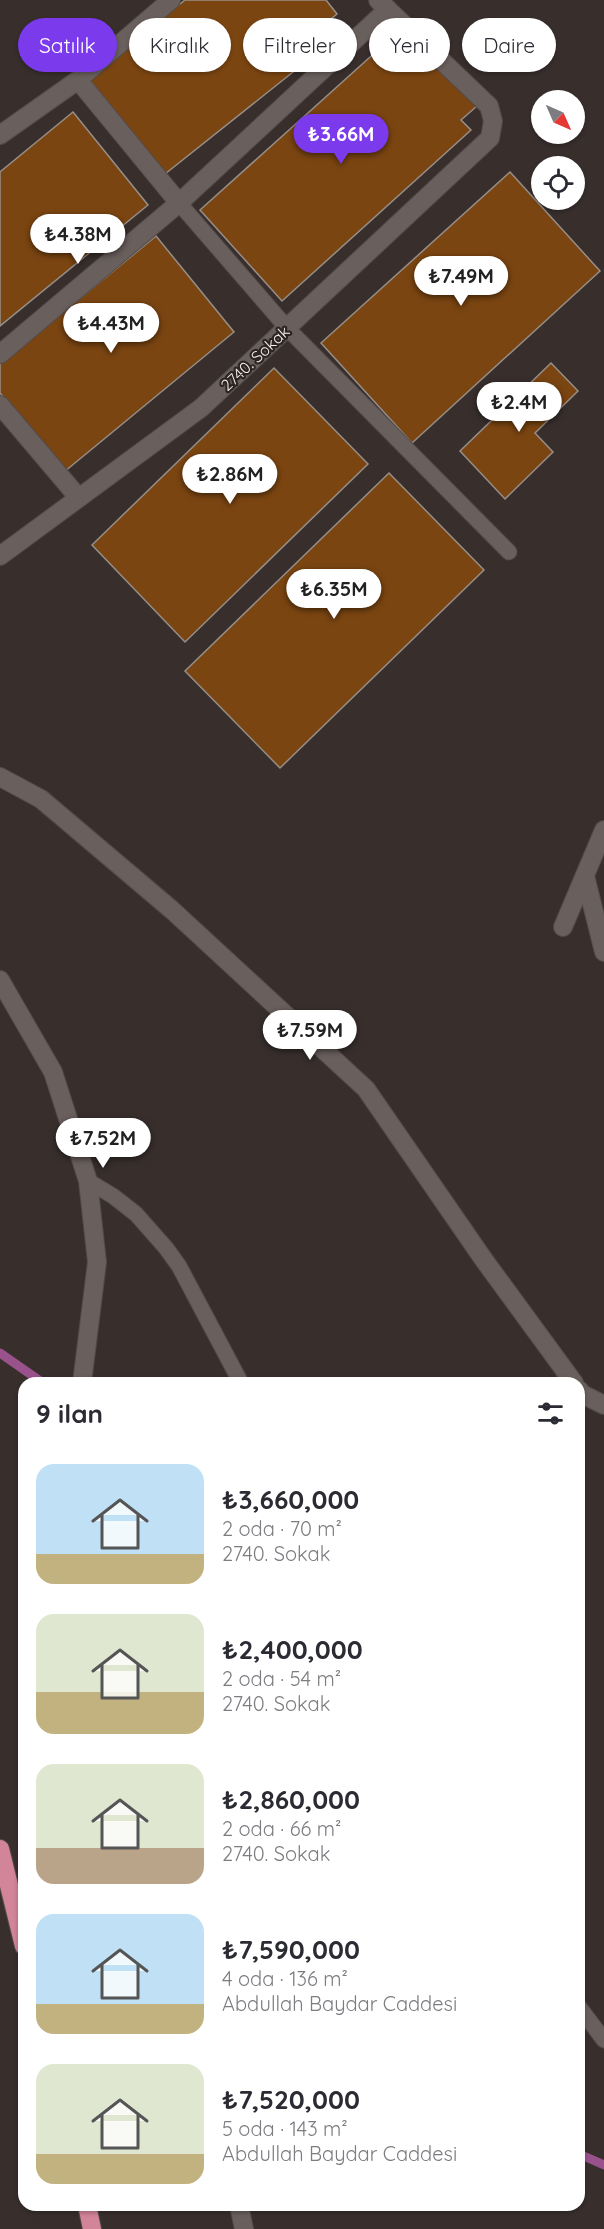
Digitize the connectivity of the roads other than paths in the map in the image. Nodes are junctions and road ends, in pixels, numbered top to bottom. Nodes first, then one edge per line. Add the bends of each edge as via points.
1 (171, 0) edge
2 (383, 4) edge
3 (78, 80) junction
4 (0, 135) edge
5 (179, 203) junction
6 (287, 328) junction
7 (0, 354) edge
8 (0, 405) edge
9 (78, 497) junction
10 (509, 552) dead end
11 (0, 556) edge
12 (0, 777) edge
13 (604, 830) edge
14 (585, 876) junction
15 (563, 927) dead end
16 (604, 952) edge
17 (0, 980) edge
18 (88, 1181) junction
19 (83, 1377) edge
20 (238, 1377) edge
21 (570, 1377) edge
22 (585, 1396) edge
23 (604, 1405) edge
24 (0, 1849) edge
25 (18, 1922) edge
26 (585, 2015) edge
27 (604, 2040) edge
28 (88, 2211) edge
29 (240, 2211) edge
30 (92, 2229) edge
31 (244, 2229) edge

1 - 3 street
2 - 5 street
2 - 6 street, 2740. Sokak via 489,106 493,121 490,138
3 - 4 street
3 - 5 street
5 - 6 lane
5 - 7 street
6 - 9 street, 2740. Sokak via 201,408
6 - 10 lane
8 - 9 street
9 - 11 street, 2740. Sokak
12 - 21 street via 41,799 172,910 366,1089
13 - 14 street
14 - 15 street
14 - 16 street
17 - 18 street via 53,1072
18 - 19 street via 97,1262
18 - 20 lane via 135,1214 166,1248
22 - 23 street
24 - 25 highway
26 - 27 lane
28 - 30 highway
29 - 31 street

